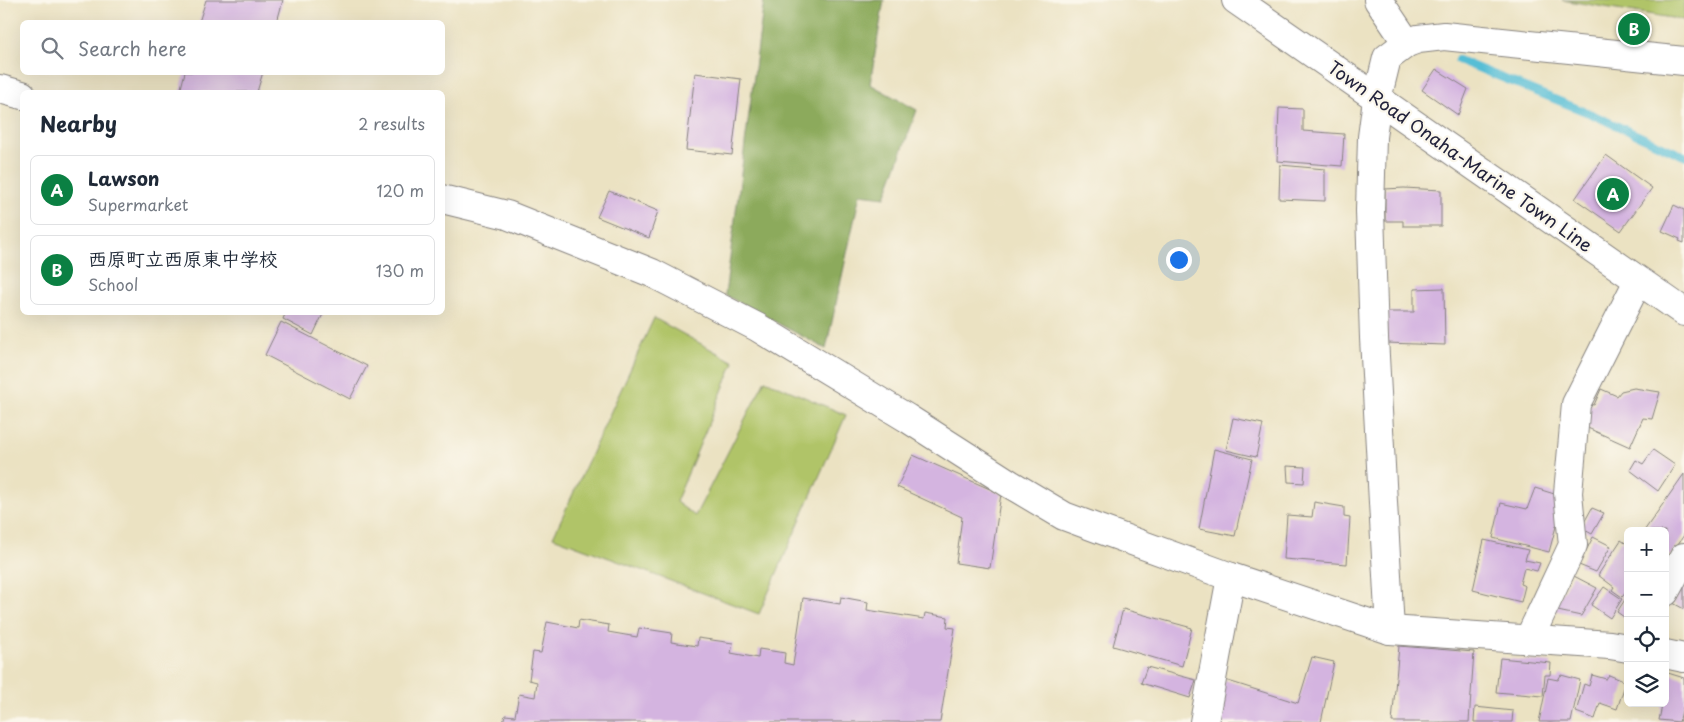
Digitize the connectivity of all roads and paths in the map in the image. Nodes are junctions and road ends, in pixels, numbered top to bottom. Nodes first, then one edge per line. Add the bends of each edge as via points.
1 (1236, 0) edge
2 (1378, 0) edge
3 (1407, 42) junction
4 (1684, 61) edge
5 (0, 89) edge
6 (20, 94) edge
7 (1377, 99) junction
8 (445, 200) edge
9 (1638, 281) junction
10 (1684, 312) edge
11 (1684, 557) edge
12 (1231, 577) junction
13 (1669, 585) edge
14 (1390, 630) junction
15 (1528, 639) junction
16 (1624, 647) edge
17 (1669, 655) edge
18 (1684, 658) edge
19 (1204, 722) edge

1 - 7 street, Town Road Onaha-Marine Town Line
2 - 3 street
3 - 4 street via 1444,36
3 - 7 street via 1387,58
5 - 6 street
7 - 9 street, Town Road Onaha-Marine Town Line
7 - 14 street via 1372,137 1370,212
8 - 12 street via 507,215 652,273 757,327 1064,516
9 - 10 street, Town Road Onaha-Marine Town Line
9 - 15 street via 1576,404 1568,493 1574,545
11 - 13 street
12 - 14 street
12 - 19 street
14 - 15 street
15 - 16 street
17 - 18 street

